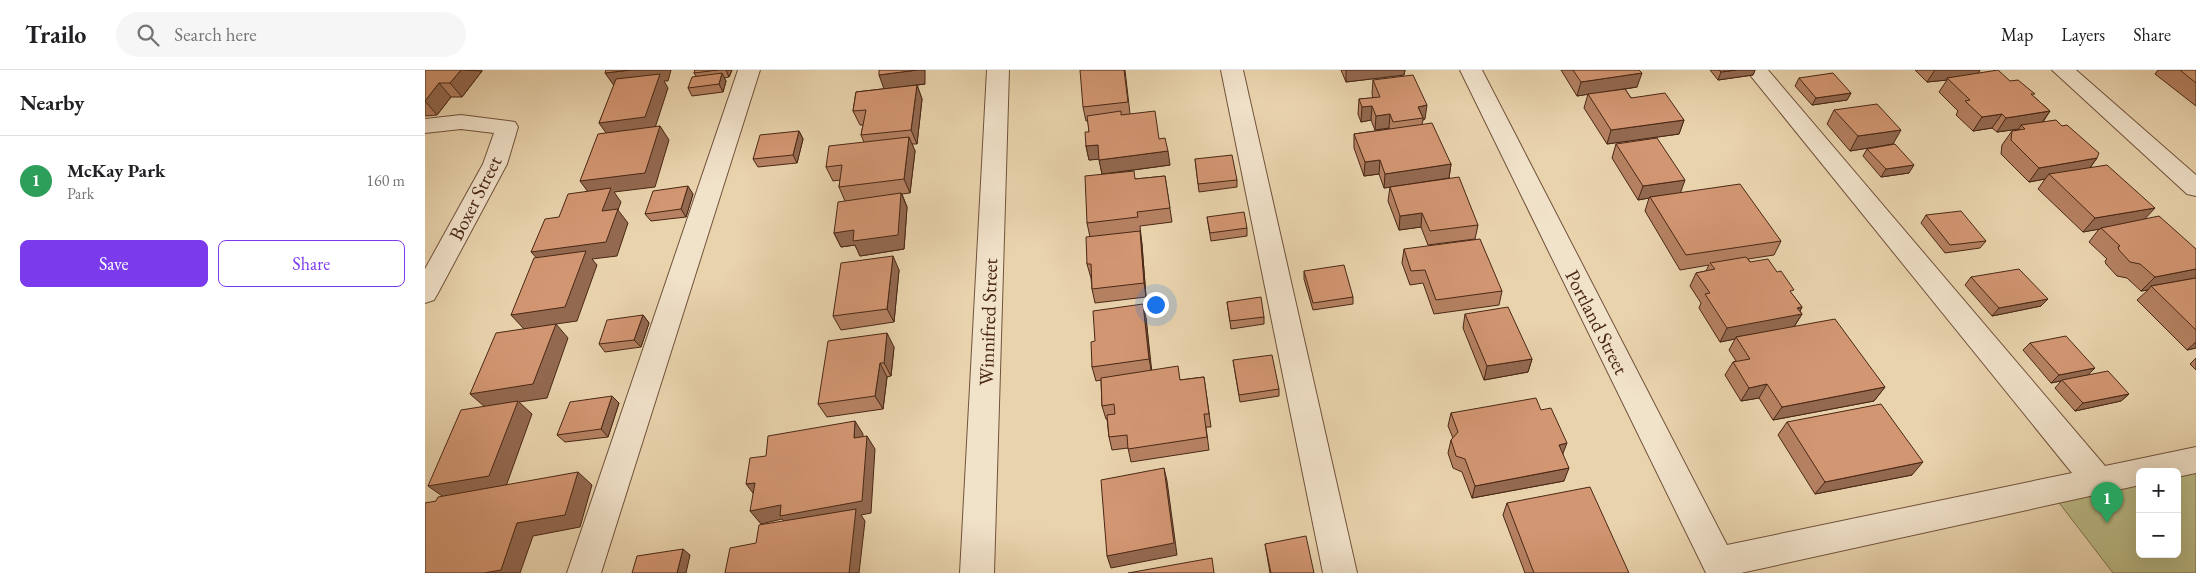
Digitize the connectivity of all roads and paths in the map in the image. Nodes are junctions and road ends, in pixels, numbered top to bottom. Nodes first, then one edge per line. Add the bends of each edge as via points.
1 (749, 70) edge
2 (999, 70) edge
3 (1232, 70) edge
4 (1471, 70) edge
5 (1757, 70) edge
6 (2063, 70) edge
7 (425, 126) edge
8 (2196, 188) edge
9 (425, 293) edge
10 (2196, 460) edge
11 (2159, 468) edge
12 (2136, 473) edge
13 (2097, 481) junction
14 (1721, 568) edge
15 (584, 573) edge
16 (977, 573) edge
17 (1340, 573) edge

1 - 15 street
2 - 16 street, Winnifred Street
3 - 17 street
4 - 14 street, Portland Street
5 - 13 street
6 - 8 street
7 - 9 street, Boxer Street via 461,122 507,127 495,164
10 - 11 street
12 - 13 street
13 - 14 street

